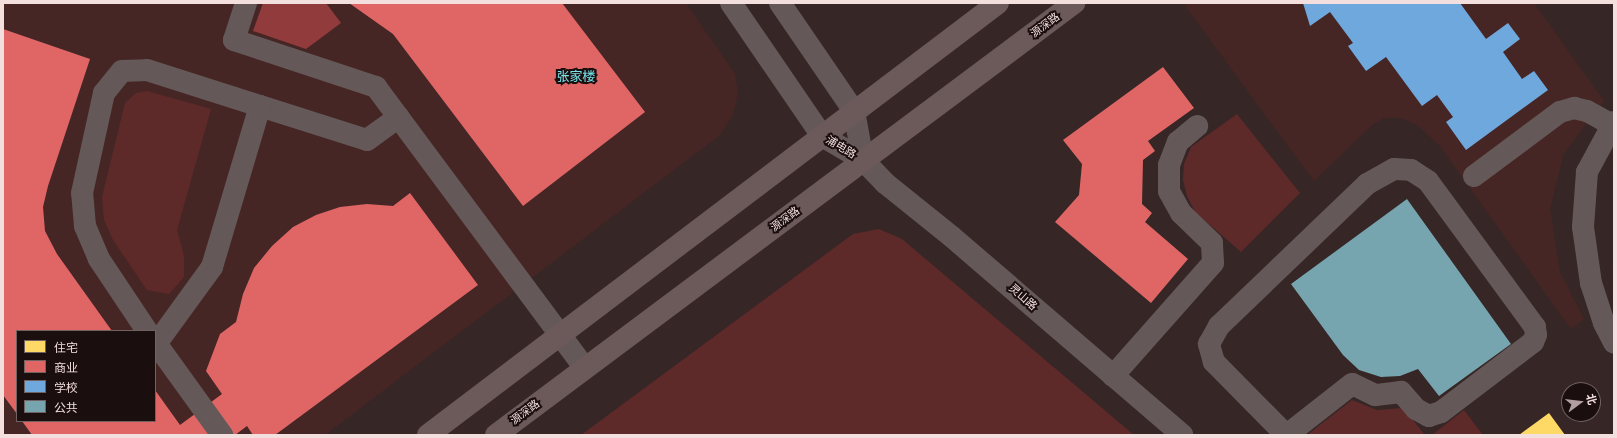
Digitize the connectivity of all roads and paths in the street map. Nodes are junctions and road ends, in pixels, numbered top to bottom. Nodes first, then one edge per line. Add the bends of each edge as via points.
1 (246, 3) edge
2 (731, 3) edge
3 (780, 3) edge
4 (998, 3) edge
5 (1074, 3) edge
6 (260, 106) junction
7 (854, 111) junction
8 (399, 117) junction
9 (1613, 123) edge
10 (1197, 126) dead end
11 (822, 136) junction
12 (864, 160) junction
13 (1474, 176) dead end
14 (147, 330) edge
15 (560, 334) junction
16 (156, 335) edge
17 (156, 343) edge
18 (1614, 344) edge
19 (584, 368) junction
20 (1114, 376) junction
21 (222, 435) edge
22 (428, 435) edge
23 (496, 435) edge
24 (1182, 435) edge
25 (1287, 435) edge

1 - 8 street via 234,40 376,87
2 - 11 street, 浦电路
3 - 7 street, 浦电路
4 - 7 main road
5 - 12 main road, 源深路
6 - 8 street via 367,140
6 - 14 street via 148,70 122,71 104,93 82,194 85,226 99,259
6 - 16 street via 212,267
7 - 11 main road
7 - 12 street, 浦电路
8 - 15 street
9 - 13 street via 1574,108 1560,112
9 - 18 street via 1587,172 1583,227 1591,282 1604,323
10 - 20 street via 1178,142 1168,165 1169,191 1180,213 1212,243 1213,263
11 - 12 street, 浦电路
11 - 15 main road
12 - 19 main road, 源深路
12 - 20 street, 灵山路 via 885,183 951,236
15 - 19 street
15 - 22 main road
17 - 21 street
19 - 23 main road, 源深路
20 - 24 street, 灵山路
25 - 25 street via 1214,362 1209,344 1219,326 1368,184 1394,169 1412,170 1428,180 1535,327 1536,335 1533,342 1441,412 1429,416 1416,410 1401,392 1375,395 1352,384

